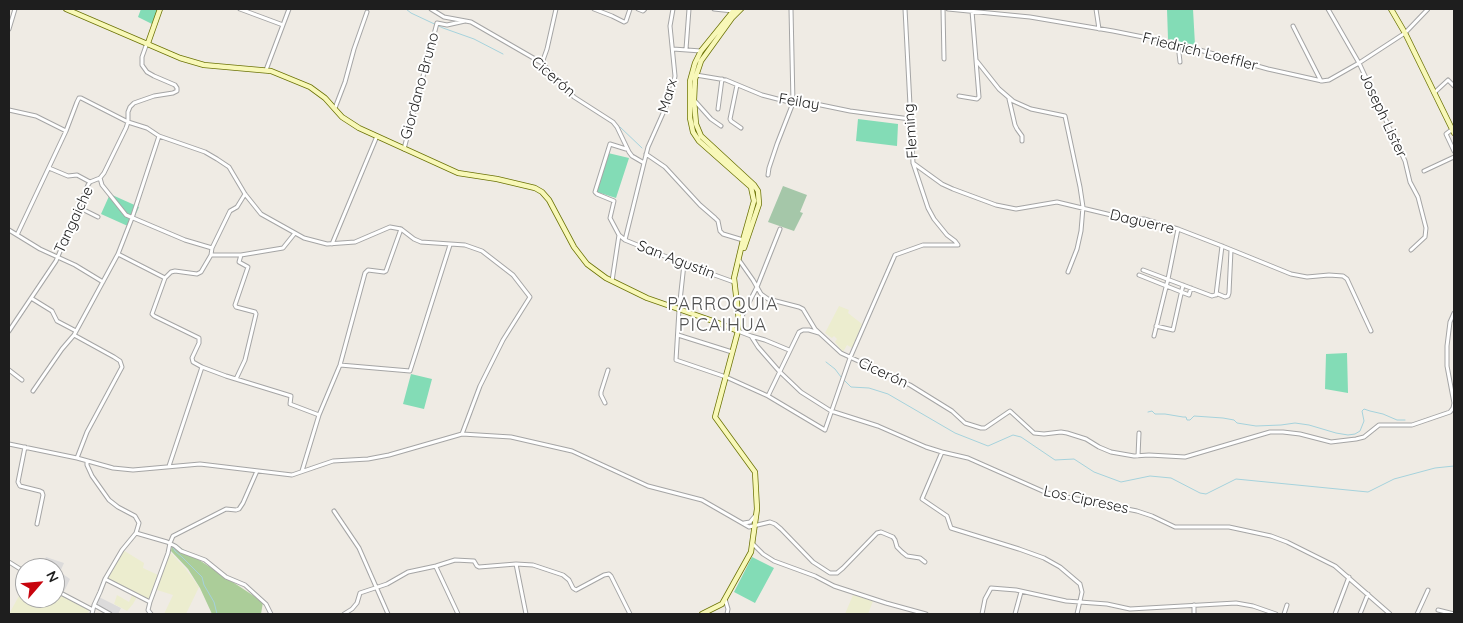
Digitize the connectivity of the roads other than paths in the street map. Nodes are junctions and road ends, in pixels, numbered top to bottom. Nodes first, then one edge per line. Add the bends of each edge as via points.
1 (14, 9) edge
2 (66, 9) edge
3 (160, 9) edge
4 (240, 9) edge
5 (289, 9) edge
6 (431, 9) edge
7 (556, 9) edge
8 (594, 9) edge
9 (630, 9) edge
10 (638, 9) edge
11 (646, 9) edge
12 (673, 9) edge
13 (689, 9) edge
14 (714, 9) edge
15 (791, 9) edge
16 (905, 9) edge
17 (943, 9) edge
18 (948, 9) edge
19 (1096, 9) edge
20 (1328, 9) edge
21 (1391, 9) edge
22 (1428, 9) edge
23 (736, 10) edge
24 (972, 11) junction
25 (367, 12) dead end
26 (465, 20) junction
27 (284, 25) junction
28 (1292, 26) dead end
29 (9, 29) edge
30 (1099, 29) junction
31 (1405, 33) junction
32 (148, 43) junction
33 (1178, 44) junction
34 (673, 49) junction
35 (686, 49) junction
36 (701, 51) junction
37 (944, 58) dead end
38 (976, 60) junction
39 (1180, 62) dead end
40 (1359, 63) junction
41 (542, 64) junction
42 (266, 70) junction
43 (694, 74) junction
44 (722, 80) junction
45 (1322, 81) junction
46 (737, 85) junction
47 (1454, 86) edge
48 (1434, 93) junction
49 (959, 96) dead end
50 (1009, 98) junction
51 (694, 100) junction
52 (793, 103) junction
53 (334, 108) junction
54 (718, 109) dead end
55 (9, 110) edge
56 (910, 119) junction
57 (128, 122) junction
58 (721, 126) dead end
59 (741, 128) dead end
60 (1454, 130) edge
61 (66, 131) junction
62 (159, 136) junction
63 (378, 136) junction
64 (1022, 141) dead end
65 (404, 149) junction
66 (628, 150) junction
67 (1454, 151) edge
68 (646, 154) junction
69 (1454, 157) edge
70 (644, 163) junction
71 (913, 163) junction
72 (49, 168) junction
73 (1424, 171) dead end
74 (768, 175) dead end
75 (100, 178) junction
76 (90, 182) junction
77 (245, 194) junction
78 (78, 207) junction
79 (1083, 207) junction
80 (98, 217) dead end
81 (132, 218) junction
82 (401, 229) junction
83 (780, 229) dead end
84 (9, 230) edge
85 (1178, 230) junction
86 (295, 233) junction
87 (17, 235) junction
88 (619, 235) junction
89 (625, 240) junction
90 (743, 240) junction
91 (332, 244) junction
92 (450, 245) junction
93 (1222, 246) junction
94 (212, 248) junction
95 (1231, 250) junction
96 (1411, 250) dead end
97 (118, 254) junction
98 (211, 255) junction
99 (241, 255) junction
100 (57, 256) junction
101 (739, 258) junction
102 (684, 264) junction
103 (1143, 270) dead end
104 (1068, 272) dead end
105 (1138, 275) dead end
106 (165, 278) junction
107 (1168, 279) junction
108 (612, 281) junction
109 (103, 282) junction
110 (734, 282) junction
111 (1183, 285) junction
112 (1167, 286) junction
113 (757, 287) junction
114 (1191, 288) junction
115 (1181, 292) junction
116 (1216, 294) junction
117 (31, 298) junction
118 (679, 310) junction
119 (1454, 313) edge
120 (739, 321) junction
121 (1156, 326) junction
122 (9, 330) edge
123 (1370, 330) dead end
124 (738, 331) junction
125 (75, 333) junction
126 (820, 333) junction
127 (678, 335) junction
128 (751, 336) junction
129 (1154, 336) dead end
130 (789, 350) junction
131 (733, 352) junction
132 (850, 358) junction
133 (340, 365) junction
134 (202, 367) junction
135 (9, 370) edge
136 (608, 370) dead end
137 (779, 371) junction
138 (726, 377) junction
139 (236, 379) junction
140 (22, 380) dead end
141 (33, 391) dead end
142 (768, 396) junction
143 (605, 403) dead end
144 (831, 411) junction
145 (319, 415) junction
146 (462, 434) junction
147 (1138, 434) dead end
148 (9, 444) edge
149 (25, 447) junction
150 (942, 452) junction
151 (1138, 456) junction
152 (77, 458) junction
153 (88, 462) junction
154 (169, 466) junction
155 (257, 470) junction
156 (302, 471) junction
157 (757, 510) junction
158 (334, 511) dead end
159 (744, 522) junction
160 (37, 524) dead end
161 (755, 525) junction
162 (136, 533) junction
163 (170, 543) junction
164 (752, 544) junction
165 (926, 562) dead end
166 (516, 564) junction
167 (436, 566) junction
168 (1349, 577) junction
169 (105, 579) junction
170 (376, 587) junction
171 (1428, 590) dead end
172 (1022, 592) junction
173 (1368, 594) junction
174 (65, 596) edge
175 (725, 599) junction
176 (150, 602) junction
177 (1080, 603) junction
178 (94, 605) junction
179 (1194, 605) junction
180 (1287, 605) dead end
181 (1438, 610) dead end
182 (93, 612) edge
183 (110, 614) edge
184 (151, 614) edge
185 (271, 614) edge
186 (344, 614) edge
187 (388, 614) edge
188 (458, 614) edge
189 (526, 614) edge
190 (630, 614) edge
191 (702, 614) edge
192 (727, 614) edge
193 (926, 614) edge
194 (982, 614) edge
195 (1015, 614) edge
196 (1077, 614) edge
197 (1194, 614) edge
198 (1276, 614) edge
199 (1284, 614) edge
200 (1335, 614) edge
201 (1360, 614) edge
202 (1390, 614) edge
203 (1417, 614) edge
204 (1454, 614) edge

1 - 29 street
2 - 32 main road
3 - 32 main road
4 - 27 street
5 - 27 street
6 - 26 street, Cicerón via 444,17
7 - 41 street
8 - 9 street via 625,22
10 - 11 street
12 - 34 street, Marx via 670,26
13 - 35 street
14 - 23 street
15 - 52 street
16 - 56 street, Fleming
17 - 37 street
18 - 24 street, Friedrich Loeffler
19 - 30 street
20 - 40 street, Joseph Lister
21 - 31 main road
22 - 31 street
23 - 36 main road
23 - 43 main road
24 - 30 street, Friedrich Loeffler
24 - 38 street
25 - 53 street
26 - 41 street, Cicerón
26 - 65 street, Giordano Bruno via 436,26
27 - 42 street
28 - 45 street
30 - 33 street, Friedrich Loeffler
31 - 40 street
31 - 48 main road
32 - 42 main road via 204,65
32 - 57 street, Tangaiche via 142,57 147,72 177,88 173,93 134,103 128,112
33 - 39 street
33 - 45 street, Friedrich Loeffler
34 - 35 street
34 - 68 street, Marx via 675,76 672,93
35 - 36 street
36 - 43 main road
38 - 49 street via 979,98
38 - 50 street
40 - 45 street via 1330,80
40 - 96 street, Joseph Lister via 1403,155 1418,197 1426,234
41 - 66 street, Cicerón via 574,97 615,124
42 - 53 main road via 310,87
43 - 44 street, Feilay
43 - 51 main road
43 - 90 main road via 689,89 693,132 702,145 750,187 753,194 753,207
44 - 46 street, Feilay
44 - 54 street
46 - 52 street, Feilay
46 - 59 street via 730,119
47 - 48 street via 1448,80
48 - 60 main road
50 - 64 street
50 - 79 street via 1031,108 1065,116
51 - 58 street
51 - 101 main road via 696,124 701,136 758,192 757,211
52 - 56 street, Feilay
52 - 74 street via 776,144
53 - 63 main road via 350,123
55 - 61 street via 36,116
56 - 71 street, Fleming
57 - 61 street via 79,98
57 - 62 street
57 - 75 street, Tangaiche
60 - 67 street via 1446,134
61 - 72 street
62 - 77 street via 205,152 229,167
62 - 81 street
63 - 65 main road
63 - 91 street
65 - 108 main road via 461,174 497,179 542,192 574,248 587,264
66 - 70 street, Cicerón
66 - 88 street via 610,144 595,192 614,200 610,218
68 - 70 street, Marx
68 - 90 street via 665,167 718,221 723,234
69 - 73 street
70 - 89 street, Marx
71 - 79 street, Daguerre via 942,184 996,205 1016,209 1058,202
71 - 132 street, Fleming via 934,219 958,245 923,245 895,255
72 - 76 street via 68,176 77,174
72 - 87 street
75 - 76 street, Tangaiche
75 - 81 street via 119,207
76 - 78 street, Tangaiche
77 - 86 street via 261,214
77 - 94 street via 230,211
78 - 80 street
78 - 100 street, Tangaiche
79 - 85 street, Daguerre via 1128,219 1144,219
79 - 104 street via 1077,249
81 - 94 street
81 - 97 street
82 - 91 street via 390,227 355,242
82 - 92 street via 421,242
82 - 133 street via 386,271 368,270 364,273
83 - 113 street
84 - 87 street
85 - 93 street, Daguerre
85 - 107 street
86 - 91 street
86 - 99 street via 283,248
87 - 100 street
88 - 89 street, San Agustin
88 - 108 street
89 - 102 street, San Agustin
90 - 101 main road
92 - 133 street via 410,371
92 - 146 street via 465,245 482,251 513,276 530,297 480,386
93 - 95 street, Daguerre
93 - 116 street
94 - 98 street
95 - 116 street via 1228,295
95 - 123 street, Daguerre via 1297,276 1346,277
97 - 106 street
97 - 109 street
98 - 99 street
98 - 106 street via 200,273 172,271
99 - 139 street via 239,262 248,267 235,305 256,314 245,360
100 - 109 street
100 - 117 street, Tangaiche
101 - 110 main road
101 - 113 street, Cicerón
102 - 110 street, San Agustin
102 - 118 street
103 - 107 street
105 - 112 street
106 - 134 street via 152,314 198,336 200,343 192,359
107 - 111 street
107 - 112 street
108 - 118 main road
109 - 125 street
110 - 120 main road
111 - 114 street
111 - 115 street
112 - 115 street
112 - 121 street
113 - 120 street
113 - 126 street, Cicerón via 768,299 799,307
114 - 115 street via 1190,295
114 - 116 street via 1212,296
115 - 121 street via 1173,330
117 - 122 street, Tangaiche
117 - 125 street via 52,311 57,321
118 - 124 main road
118 - 127 street
119 - 151 street via 1447,346 1454,405 1450,412 1412,425 1379,425 1356,439 1331,442 1300,434 1270,432 1185,458
120 - 124 main road
121 - 129 street
124 - 128 street
124 - 131 main road
125 - 141 street
125 - 152 street via 120,361 122,367 87,432
126 - 130 street via 799,332
126 - 132 street, Cicerón
127 - 131 street
127 - 138 street via 676,360
128 - 130 street
128 - 137 street, Los Cipreses
130 - 137 street
131 - 138 main road
132 - 144 street
132 - 151 street, Cicerón via 910,385 952,411 964,423 985,428 1010,410 1034,433 1067,433 1111,452
133 - 145 street
134 - 139 street
134 - 154 street
135 - 140 street
136 - 143 street via 601,392
137 - 142 street
137 - 144 street, Los Cipreses via 801,392
138 - 142 street
138 - 157 main road via 715,417 755,472
139 - 145 street via 291,396 290,404
142 - 144 street via 825,430
144 - 150 street, Los Cipreses
145 - 156 street
146 - 156 street via 368,460 333,461
146 - 159 street via 511,438 572,451 648,486 702,500
147 - 151 street
148 - 149 street
149 - 152 street
149 - 160 street via 18,482 20,486 42,492
150 - 168 street, Los Cipreses via 968,458 1047,494 1137,511 1175,527 1229,527 1271,536 1335,566
150 - 177 street via 922,499 947,516 951,528 1055,564 1080,584
152 - 153 street
153 - 154 street via 133,470
153 - 162 street via 92,476 109,500 137,518
154 - 155 street via 200,464
155 - 156 street via 292,475
155 - 163 street via 239,509 226,509 174,535
157 - 159 street via 750,522
157 - 161 main road
158 - 170 street via 359,548
159 - 161 street via 749,527
161 - 164 main road
161 - 165 street via 770,522 779,526 813,562 830,573 843,568 877,532 893,537 897,547 907,556
162 - 163 street
162 - 169 street
163 - 176 street
163 - 185 street via 245,585 266,604
164 - 175 main road via 751,552
164 - 193 street via 774,561 834,586
166 - 167 street via 479,567 474,561 454,560
166 - 189 street
166 - 190 street via 533,565 564,575 576,590 609,574
167 - 170 street via 408,572
167 - 188 street
168 - 173 street, Los Cipreses
168 - 200 street
169 - 176 street
169 - 178 street
170 - 186 street via 360,593 357,603
170 - 187 street
171 - 203 street
172 - 177 street
172 - 194 street via 991,588
172 - 195 street
173 - 201 street
173 - 202 street, Los Cipreses
174 - 182 street
175 - 191 main road via 722,604
175 - 192 street
176 - 184 street via 148,610
177 - 179 street via 1107,604 1130,610
177 - 196 street
178 - 182 street
178 - 183 street
179 - 197 street
179 - 198 street via 1236,602
180 - 199 street
181 - 204 street

